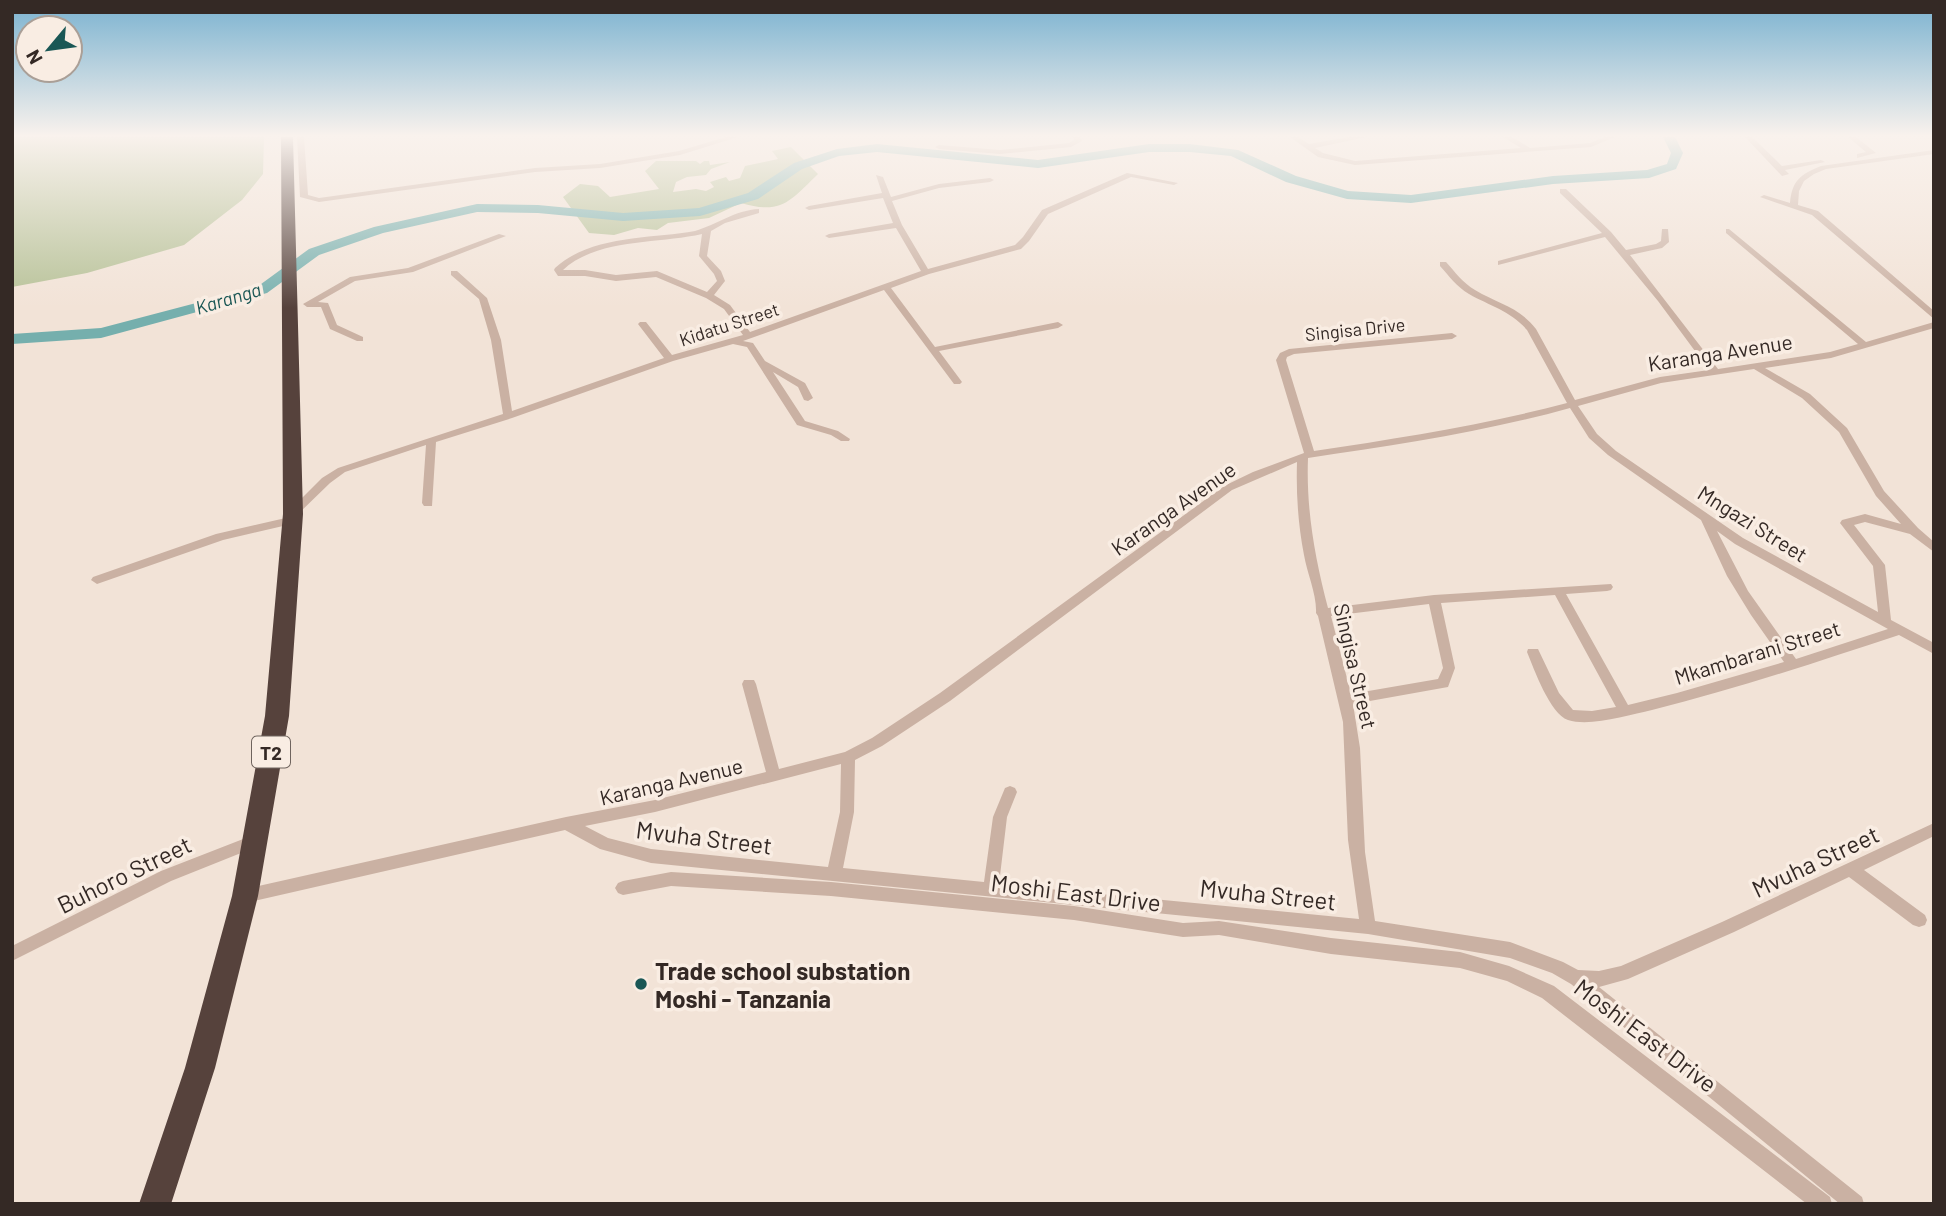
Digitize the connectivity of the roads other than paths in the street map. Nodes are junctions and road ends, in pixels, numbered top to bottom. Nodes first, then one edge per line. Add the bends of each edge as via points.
1 (287, 194) edge
2 (304, 194) edge
3 (363, 194) edge
4 (885, 194) edge
5 (905, 194) edge
6 (1086, 194) edge
7 (1566, 194) edge
8 (1793, 194) edge
9 (1764, 197) dead end
10 (887, 198) junction
11 (1794, 205) junction
12 (809, 208) dead end
13 (756, 211) dead end
14 (898, 225) junction
15 (707, 230) junction
16 (1665, 231) dead end
17 (1729, 231) dead end
18 (1608, 234) junction
19 (502, 236) dead end
20 (682, 236) junction
21 (830, 236) dead end
22 (706, 242) junction
23 (1625, 253) junction
24 (1501, 263) dead end
25 (1443, 264) dead end
26 (926, 272) junction
27 (454, 273) dead end
28 (886, 287) junction
29 (709, 296) junction
30 (294, 298) junction
31 (1934, 316) edge
32 (643, 324) dead end
33 (1058, 325) dead end
34 (1934, 325) edge
35 (748, 335) junction
36 (1452, 336) dead end
37 (360, 339) dead end
38 (731, 342) junction
39 (1864, 345) junction
40 (932, 349) junction
41 (670, 359) junction
42 (762, 363) junction
43 (1754, 365) junction
44 (1714, 370) junction
45 (957, 382) dead end
46 (808, 398) dead end
47 (1573, 403) junction
48 (508, 416) junction
49 (845, 439) dead end
50 (431, 440) junction
51 (1307, 456) junction
52 (428, 503) dead end
53 (292, 517) junction
54 (1706, 519) junction
55 (1914, 531) junction
56 (1934, 548) edge
57 (97, 580) dead end
58 (1607, 587) dead end
59 (1558, 590) junction
60 (1434, 599) junction
61 (1322, 614) junction
62 (1885, 621) junction
63 (1901, 630) junction
64 (1934, 649) edge
65 (1533, 652) dead end
66 (1792, 663) junction
67 (748, 684) dead end
68 (1346, 700) junction
69 (1625, 711) junction
70 (848, 757) junction
71 (774, 777) junction
72 (1010, 792) dead end
73 (566, 823) junction
74 (1934, 829) edge
75 (257, 840) junction
76 (1851, 869) junction
77 (834, 874) junction
78 (623, 888) dead end
79 (991, 889) junction
80 (245, 896) junction
81 (1919, 920) dead end
82 (1368, 928) junction
83 (12, 954) edge
84 (1576, 978) junction
85 (155, 1204) edge
86 (1823, 1204) edge
87 (1855, 1204) edge

1 - 30 highway, T2 via 287,259
2 - 3 street via 318,200
4 - 10 street
5 - 10 street
6 - 26 street, Kidatu Street via 1045,212 1018,247
7 - 18 street
8 - 11 street
9 - 11 street
10 - 12 street
10 - 14 street
11 - 31 street via 1815,213
13 - 15 street via 722,220
14 - 21 street
14 - 26 street
15 - 20 street
15 - 22 street
16 - 23 street via 1665,242 1659,246
17 - 39 street
18 - 23 street
18 - 24 street
19 - 30 street via 410,270 353,279
20 - 22 street
20 - 29 street via 605,248 558,270 606,278 657,274
22 - 29 street via 703,256 721,281
23 - 44 street
25 - 47 street, Mngazi Street via 1475,294 1520,315
26 - 28 street, Kidatu Street
27 - 48 street via 483,298 496,340
28 - 35 street, Kidatu Street
28 - 40 street
29 - 35 street via 732,313
30 - 37 street via 325,305 333,327
30 - 53 highway, T2
32 - 41 street
33 - 40 street
34 - 39 street, Karanga Avenue
35 - 38 street, Kidatu Street
36 - 51 street, Singisa Drive via 1283,355
38 - 41 street, Kidatu Street
38 - 42 street via 750,345
39 - 43 street, Karanga Avenue via 1831,355
40 - 45 street
41 - 48 street, Kidatu Street
42 - 46 street via 799,383
42 - 49 street via 801,423
43 - 44 street, Karanga Avenue
43 - 55 street via 1806,396 1843,430 1880,493
44 - 47 street, Karanga Avenue
47 - 51 street, Karanga Avenue via 1466,430
47 - 54 street, Mngazi Street via 1593,436 1612,453
48 - 50 street, Kidatu Street
50 - 52 street
50 - 53 street, Kidatu Street via 333,473
51 - 61 street, Singisa Street via 1300,478
51 - 70 street, Karanga Avenue via 1228,488 1017,646
53 - 57 street
53 - 75 highway, T2 via 278,716
54 - 62 street, Mngazi Street
54 - 66 street via 1737,585
55 - 56 street
55 - 62 street via 1865,518 1846,523 1879,565
58 - 59 street
59 - 60 street
59 - 69 street
60 - 61 street
60 - 68 street via 1449,668 1443,683
61 - 68 street, Singisa Street
62 - 63 street, Mngazi Street
63 - 64 street, Mngazi Street
63 - 66 street, Mkambarani Street
65 - 69 street, Mkambarani Street via 1568,715
66 - 69 street, Mkambarani Street
67 - 71 street
68 - 82 street, Singisa Street
70 - 71 street, Karanga Avenue
70 - 77 street via 847,812
71 - 73 street, Karanga Avenue
72 - 79 street via 1000,817
73 - 77 street, Mvuha Street via 605,844 651,856
73 - 80 street
74 - 76 street, Mvuha Street
75 - 80 highway, T2
75 - 83 street, Buhoro Street via 166,876
76 - 81 street
76 - 84 street, Mvuha Street via 1622,973
77 - 79 street, Mvuha Street
78 - 86 street, Moshi East Drive via 671,879 906,895 1183,930 1219,928 1460,960 1509,974 1548,992
79 - 82 street, Mvuha Street
80 - 85 highway, T2 via 200,1068
82 - 84 street, Mvuha Street via 1510,950
84 - 87 street

